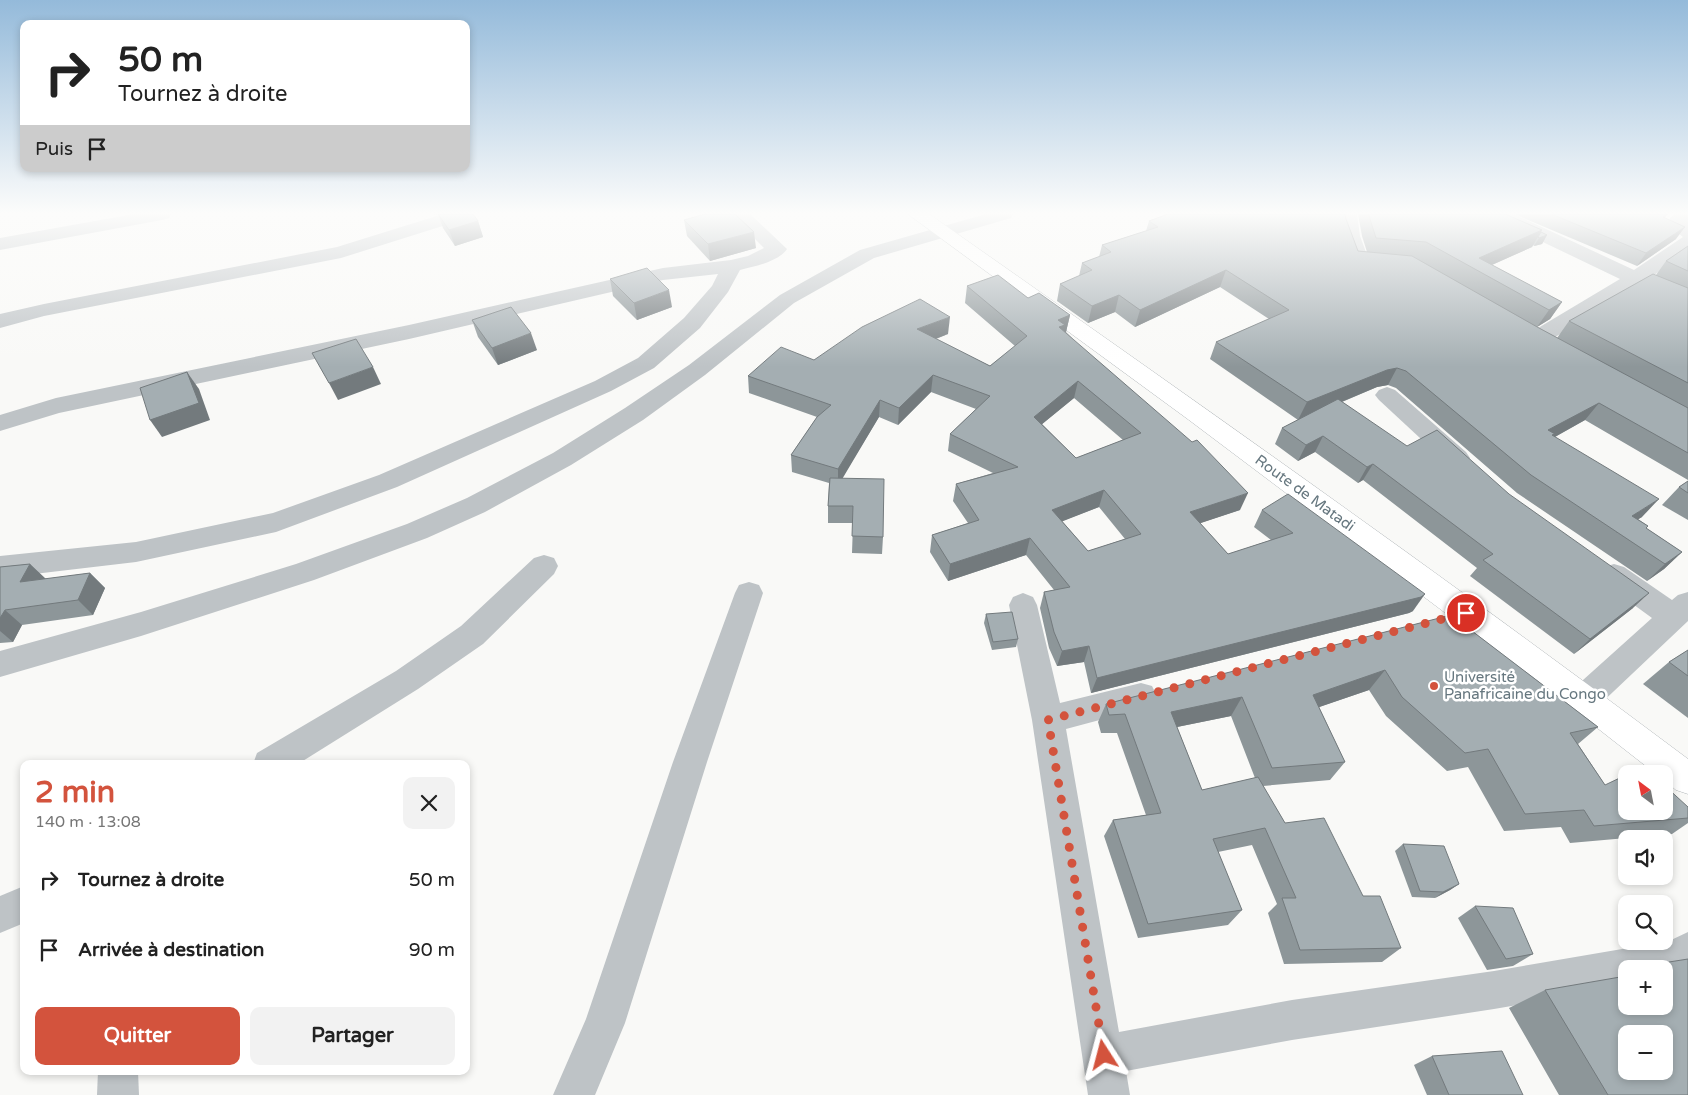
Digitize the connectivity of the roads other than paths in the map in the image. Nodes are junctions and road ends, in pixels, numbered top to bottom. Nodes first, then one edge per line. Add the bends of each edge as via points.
1 (276, 265) edge
2 (735, 265) edge
3 (847, 265) edge
4 (989, 265) edge
5 (1607, 265) edge
6 (1656, 265) edge
7 (732, 266) junction
8 (1636, 279) junction
9 (1688, 304) edge
10 (0, 321) edge
11 (1562, 352) edge
12 (1386, 395) dead end
13 (0, 423) edge
14 (1477, 476) edge
15 (1593, 561) edge
16 (544, 566) dead end
17 (0, 567) edge
18 (749, 593) dead end
19 (1023, 605) dead end
20 (1680, 609) edge
21 (1466, 613) junction
22 (1428, 623) edge
23 (0, 664) edge
24 (1171, 688) edge
25 (1584, 699) junction
26 (1048, 720) junction
27 (276, 760) edge
28 (1688, 779) edge
29 (20, 906) edge
30 (0, 916) edge
31 (1688, 951) edge
32 (1104, 1055) junction
33 (118, 1075) edge
34 (118, 1095) edge
35 (574, 1095) edge
36 (1109, 1095) edge

1 - 10 street
2 - 7 street
3 - 23 street via 787,299 697,370 634,414 562,459 476,505 417,531 304,572 141,624
4 - 21 highway, Route de Matadi
5 - 8 street
6 - 8 street
7 - 13 street via 662,274 409,332 56,406
7 - 17 street via 721,288 692,323 646,363 603,386 388,481 276,522 136,552
8 - 9 street
8 - 11 street via 1528,334
12 - 14 street
15 - 20 street
16 - 27 street via 472,635 406,680
18 - 35 street via 605,1022
19 - 26 street
20 - 25 street
21 - 22 street
21 - 25 highway, Route de Matadi
24 - 26 street
25 - 28 highway, Route de Matadi
26 - 32 street
29 - 30 street
31 - 32 street via 1672,958 1541,982 1292,1020
32 - 36 street
33 - 34 street

